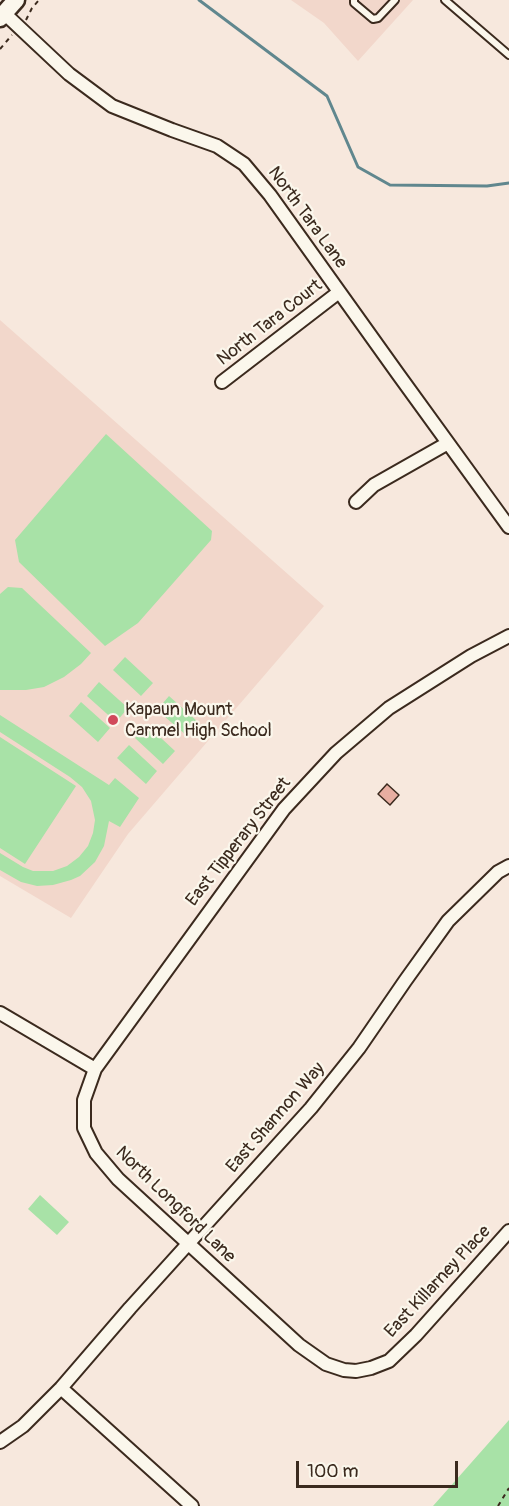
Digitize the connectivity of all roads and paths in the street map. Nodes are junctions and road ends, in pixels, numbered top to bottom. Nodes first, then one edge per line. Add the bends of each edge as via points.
1 (354, 0) edge
2 (395, 0) edge
3 (445, 0) edge
4 (7, 10) edge
5 (509, 56) edge
6 (339, 291) junction
7 (222, 382) dead end
8 (448, 443) junction
9 (356, 502) dead end
10 (509, 527) edge
11 (509, 636) edge
12 (509, 866) edge
13 (0, 1013) edge
14 (95, 1069) junction
15 (509, 1231) edge
16 (188, 1244) junction
17 (361, 1370) joint
18 (61, 1388) junction
19 (0, 1442) edge
20 (509, 1488) edge
21 (192, 1506) edge
22 (498, 1506) edge

1 - 2 lane via 373,19
3 - 5 lane
4 - 6 street, North Tara Lane via 69,74 112,106 217,146 244,164
6 - 7 street, North Tara Court
6 - 8 street, North Tara Lane
8 - 9 street via 374,485
8 - 10 street, North Tara Lane
11 - 14 street, East Tipperary Street via 389,708 336,753 284,809
12 - 16 street, East Shannon Way via 448,921 359,1048
13 - 14 street
14 - 16 street, North Longford Lane via 84,1100 84,1128 96,1154
15 - 17 street, East Killarney Place via 389,1361
16 - 17 street, North Longford Lane via 299,1345 326,1364
16 - 18 street, East Shannon Way
18 - 19 street, East Shannon Way via 23,1426
18 - 21 street
20 - 22 path

